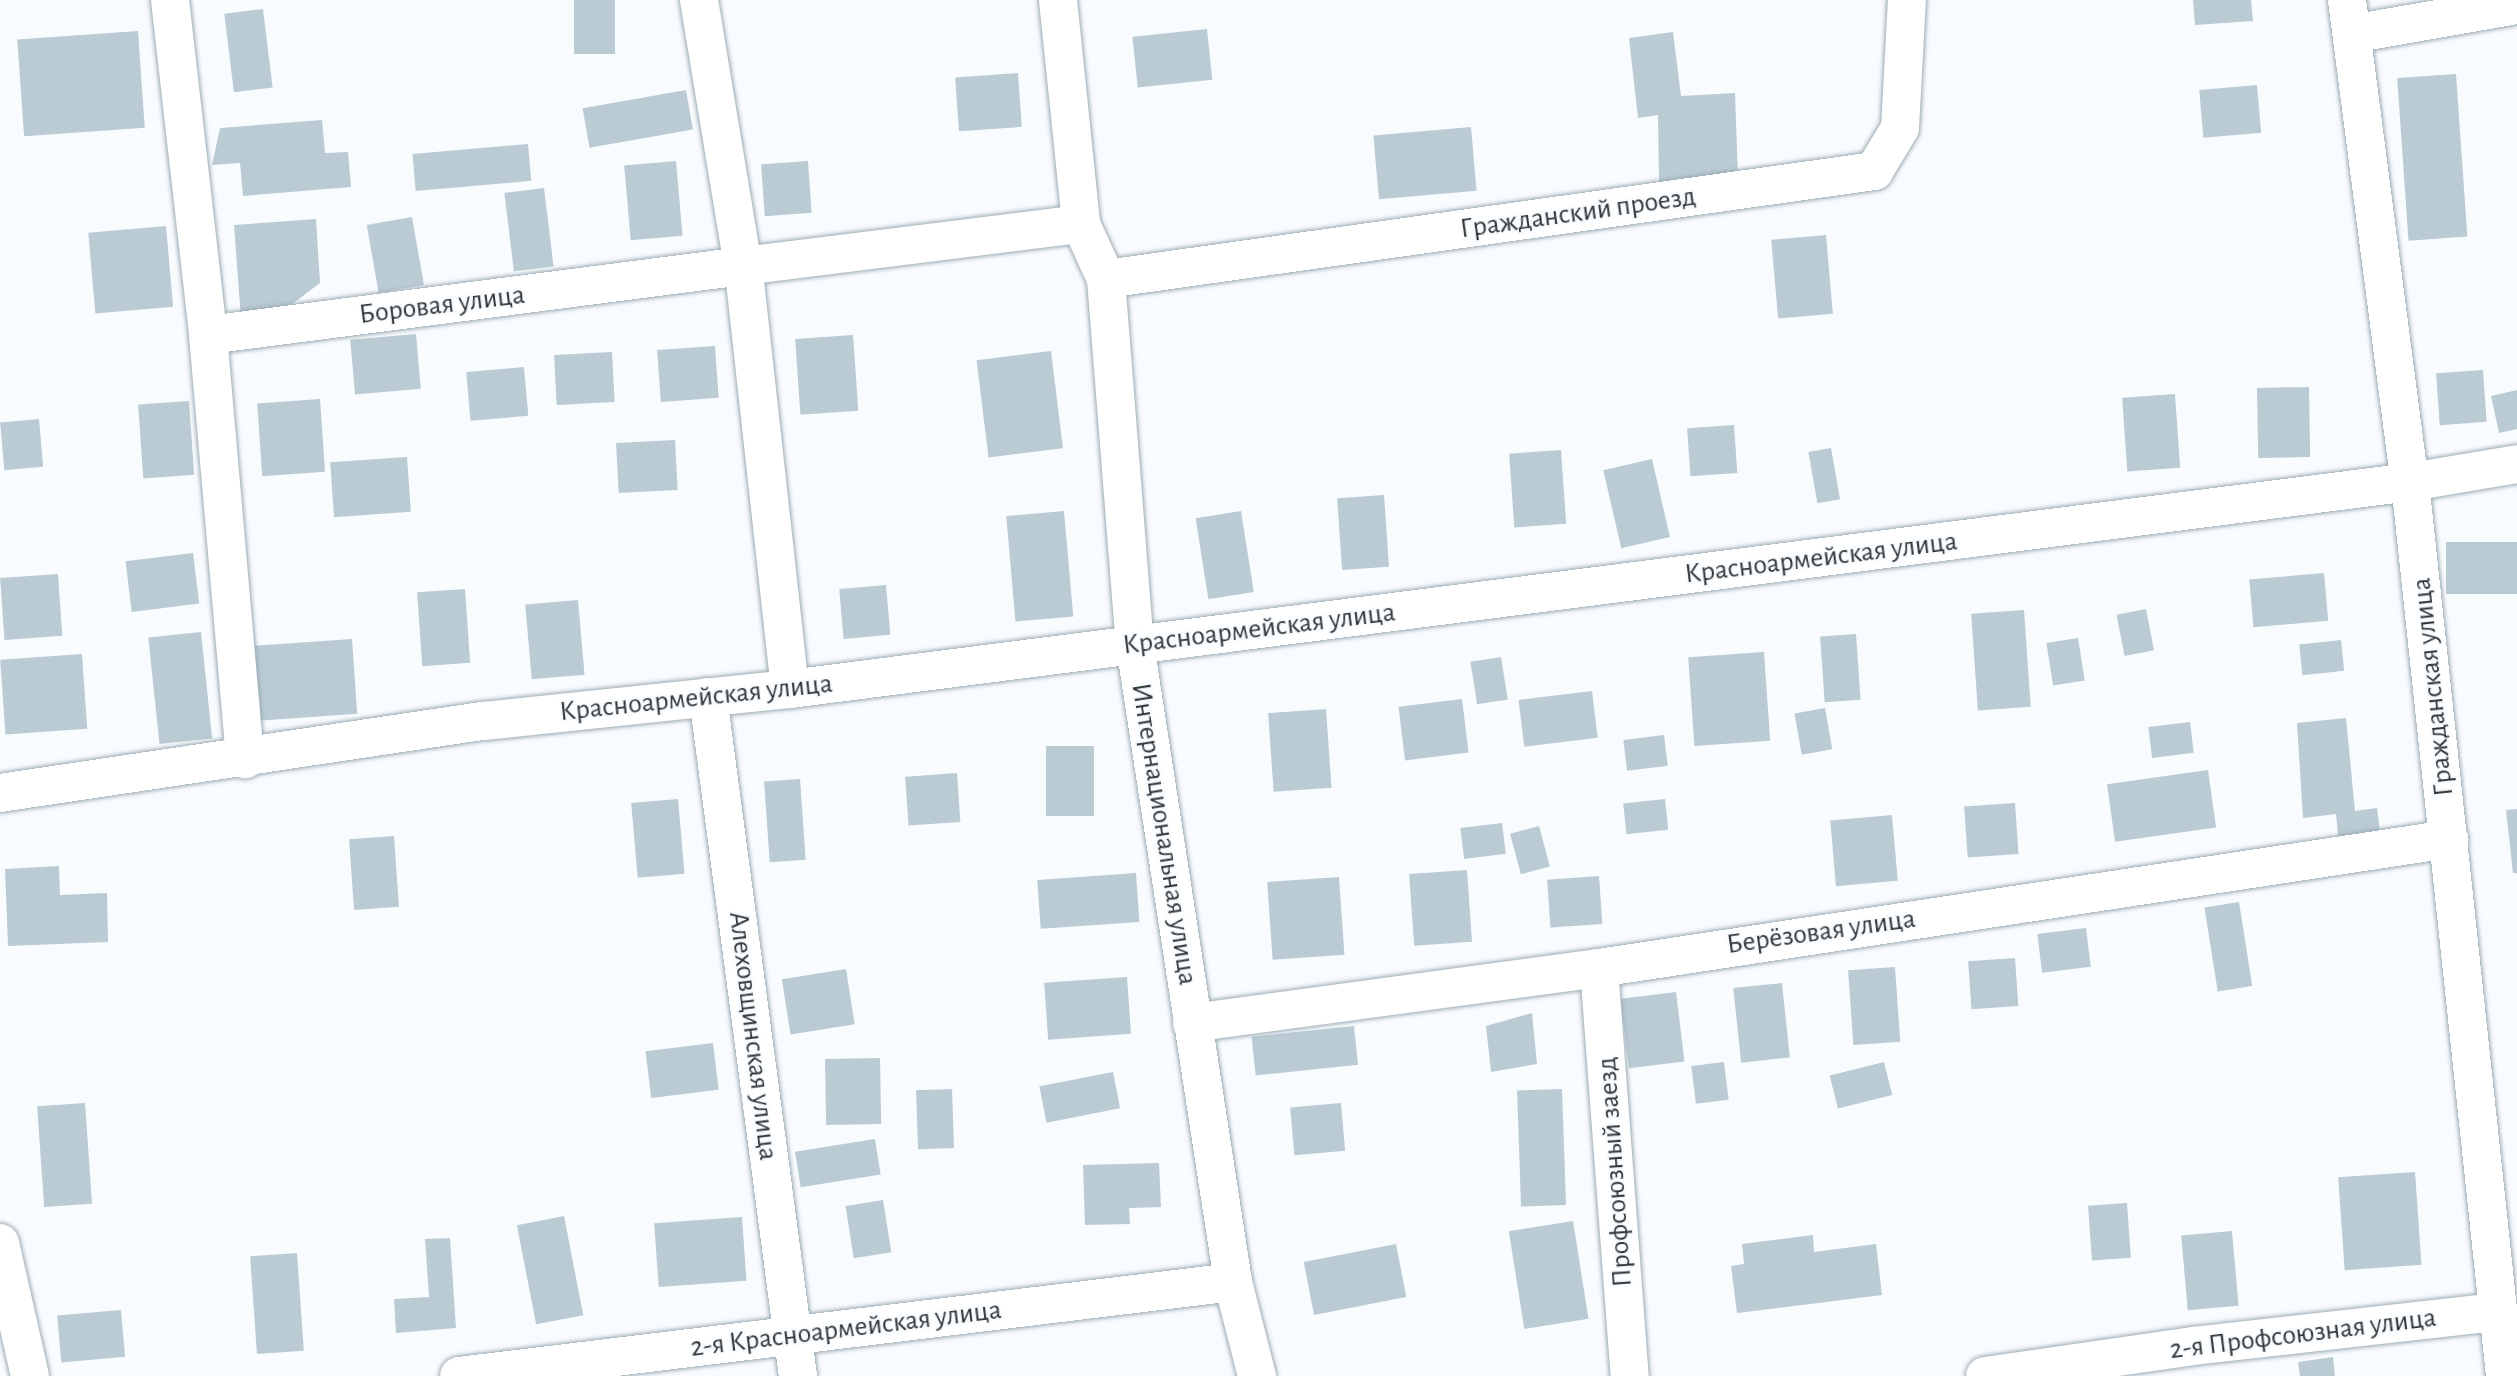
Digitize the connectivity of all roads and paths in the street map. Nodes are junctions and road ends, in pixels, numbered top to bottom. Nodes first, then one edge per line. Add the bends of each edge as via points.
1 (170, 0) edge
2 (699, 0) edge
3 (1058, 0) edge
4 (1907, 0) edge
5 (2517, 5) edge
6 (2349, 17) edge
7 (1081, 224) junction
8 (743, 266) junction
9 (1106, 279) junction
10 (208, 335) junction
11 (2517, 464) edge
12 (2410, 482) junction
13 (1135, 645) junction
14 (790, 689) junction
15 (708, 697) junction
16 (245, 759) junction
17 (0, 793) edge
18 (2449, 839) junction
19 (1599, 968) junction
20 (1192, 1023) junction
21 (0, 1243) edge
22 (1233, 1282) junction
23 (2496, 1311) junction
24 (792, 1333) junction
25 (2194, 1361) edge
26 (30, 1376) edge
27 (459, 1376) edge
28 (798, 1376) edge
29 (1257, 1376) edge
30 (1630, 1376) edge
31 (1985, 1376) edge
32 (2505, 1376) edge

1 - 10 street
2 - 8 street
3 - 7 street, Интернациональная улица
4 - 9 street, Гражданский проезд via 1900,128 1874,172
5 - 6 street
6 - 12 street, Гражданская улица
7 - 8 street, Боровая улица
7 - 9 street, Интернациональная улица
8 - 10 street, Боровая улица
8 - 14 street
9 - 13 street, Интернациональная улица
10 - 16 street
11 - 12 street, Красноармейская улица
12 - 13 street, Красноармейская улица
12 - 18 street, Гражданская улица
13 - 14 street, Красноармейская улица
13 - 20 street, Интернациональная улица
14 - 15 street, Красноармейская улица
15 - 16 street, Красноармейская улица via 484,721
15 - 24 street, Алеховщинская улица
16 - 17 street, Красноармейская улица
18 - 19 street, Берёзовая улица
18 - 23 street, Гражданская улица
19 - 20 street, Берёзовая улица
19 - 30 street, Профсоюзный заезд
20 - 22 street, Интернациональная улица
21 - 26 street
22 - 24 street, 2-я Красноармейская улица
22 - 29 street, Интернациональная улица
23 - 25 street, 2-я Профсоюзная улица
23 - 32 street, Гражданская улица
24 - 27 street, 2-я Красноармейская улица
24 - 28 street, Алеховщинская улица
25 - 31 street, 2-я Профсоюзная улица

